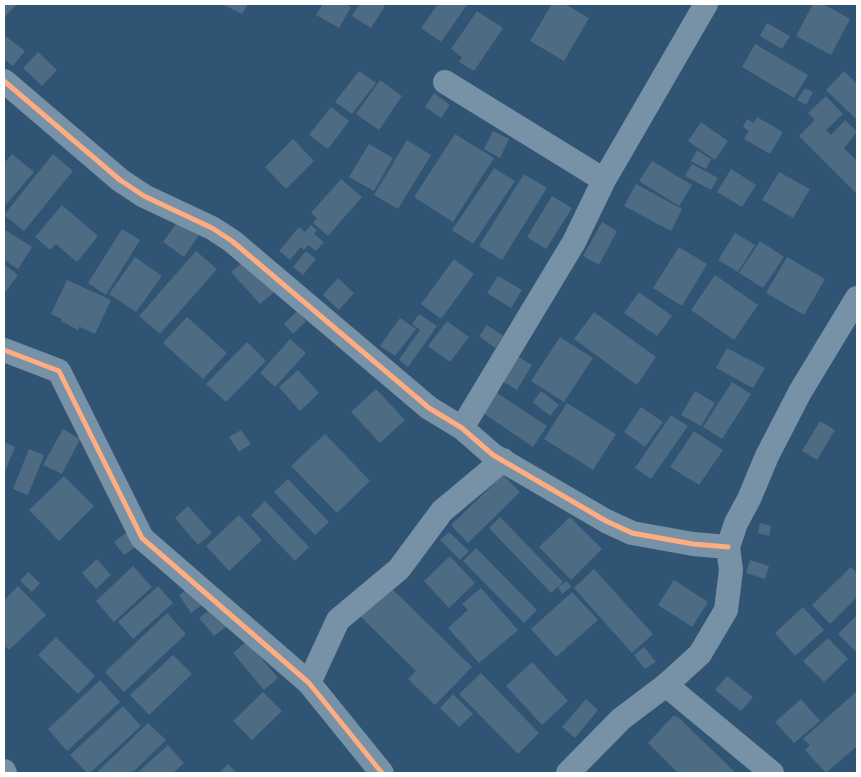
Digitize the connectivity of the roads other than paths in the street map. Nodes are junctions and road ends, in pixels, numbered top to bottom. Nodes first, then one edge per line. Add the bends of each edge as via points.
1 (706, 4) edge
2 (4, 81) edge
3 (445, 82) dead end
4 (604, 180) junction
5 (857, 298) edge
6 (4, 350) edge
7 (462, 428) junction
8 (503, 460) junction
9 (728, 547) junction
10 (309, 683) junction
11 (666, 685) junction
12 (382, 773) edge
13 (568, 773) edge
14 (772, 773) edge

1 - 4 street
2 - 7 street via 120,180 144,196 232,241 429,408
3 - 4 street
4 - 7 street via 574,242
5 - 9 street via 766,456
6 - 10 street via 59,371 142,538
7 - 8 street
8 - 9 street via 632,533
8 - 10 street via 442,511 399,569 338,620
9 - 11 street via 730,570 726,610 700,654
10 - 12 street
11 - 13 street via 621,719
11 - 14 street

